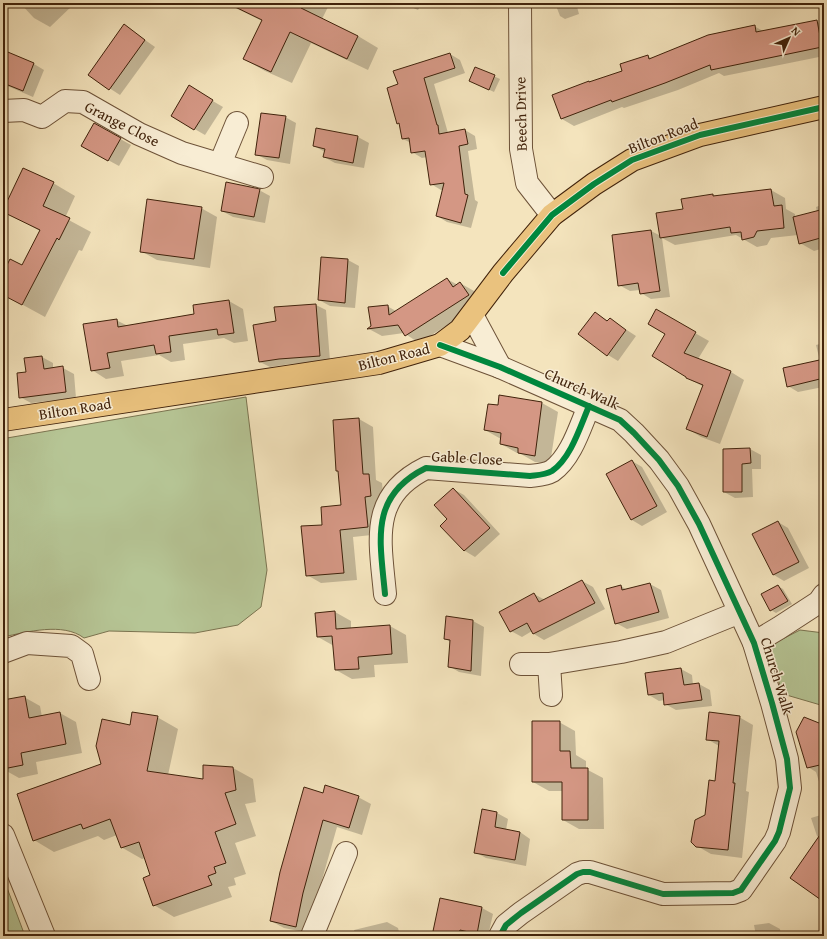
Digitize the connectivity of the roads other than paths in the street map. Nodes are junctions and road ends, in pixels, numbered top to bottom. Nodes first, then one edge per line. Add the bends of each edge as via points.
1 (520, 3) edge
2 (824, 107) edge
3 (3, 111) edge
4 (237, 123) dead end
5 (220, 164) junction
6 (262, 177) dead end
7 (552, 215) junction
8 (472, 315) junction
9 (440, 345) junction
10 (500, 367) junction
11 (589, 406) junction
12 (3, 420) edge
13 (385, 594) dead end
14 (824, 595) edge
15 (740, 612) junction
16 (754, 643) junction
17 (3, 652) edge
18 (521, 664) dead end
19 (549, 664) junction
20 (89, 679) dead end
21 (551, 695) dead end
22 (3, 835) edge
23 (346, 853) dead end
24 (44, 936) edge
25 (312, 936) edge
26 (500, 936) edge

1 - 7 street, Beech Drive via 521,149 527,183
2 - 7 main road, Bilton Road via 700,135 632,160
3 - 5 street, Grange Close via 24,110 42,117 65,101 83,102 139,134 182,153
4 - 5 street
5 - 6 street, Grange Close
7 - 8 main road, Bilton Road
8 - 9 main road, Bilton Road via 460,330
8 - 10 street
9 - 10 street, Church Walk
9 - 12 main road, Bilton Road via 379,364
10 - 11 street, Church Walk
11 - 13 street, Gable Close via 568,454 551,472 530,476 426,468 413,474 400,485 384,512 381,545
11 - 15 street, Church Walk via 620,420 659,460 675,481 699,524
14 - 16 street via 819,602
15 - 16 street, Church Walk
15 - 19 street via 666,642
16 - 26 street, Church Walk via 787,759 790,788 777,836 744,887 733,893 663,894 584,872 576,874 521,913 506,925
17 - 20 street via 27,643 71,646 82,654
18 - 19 street
19 - 21 street
22 - 24 street
23 - 25 street

